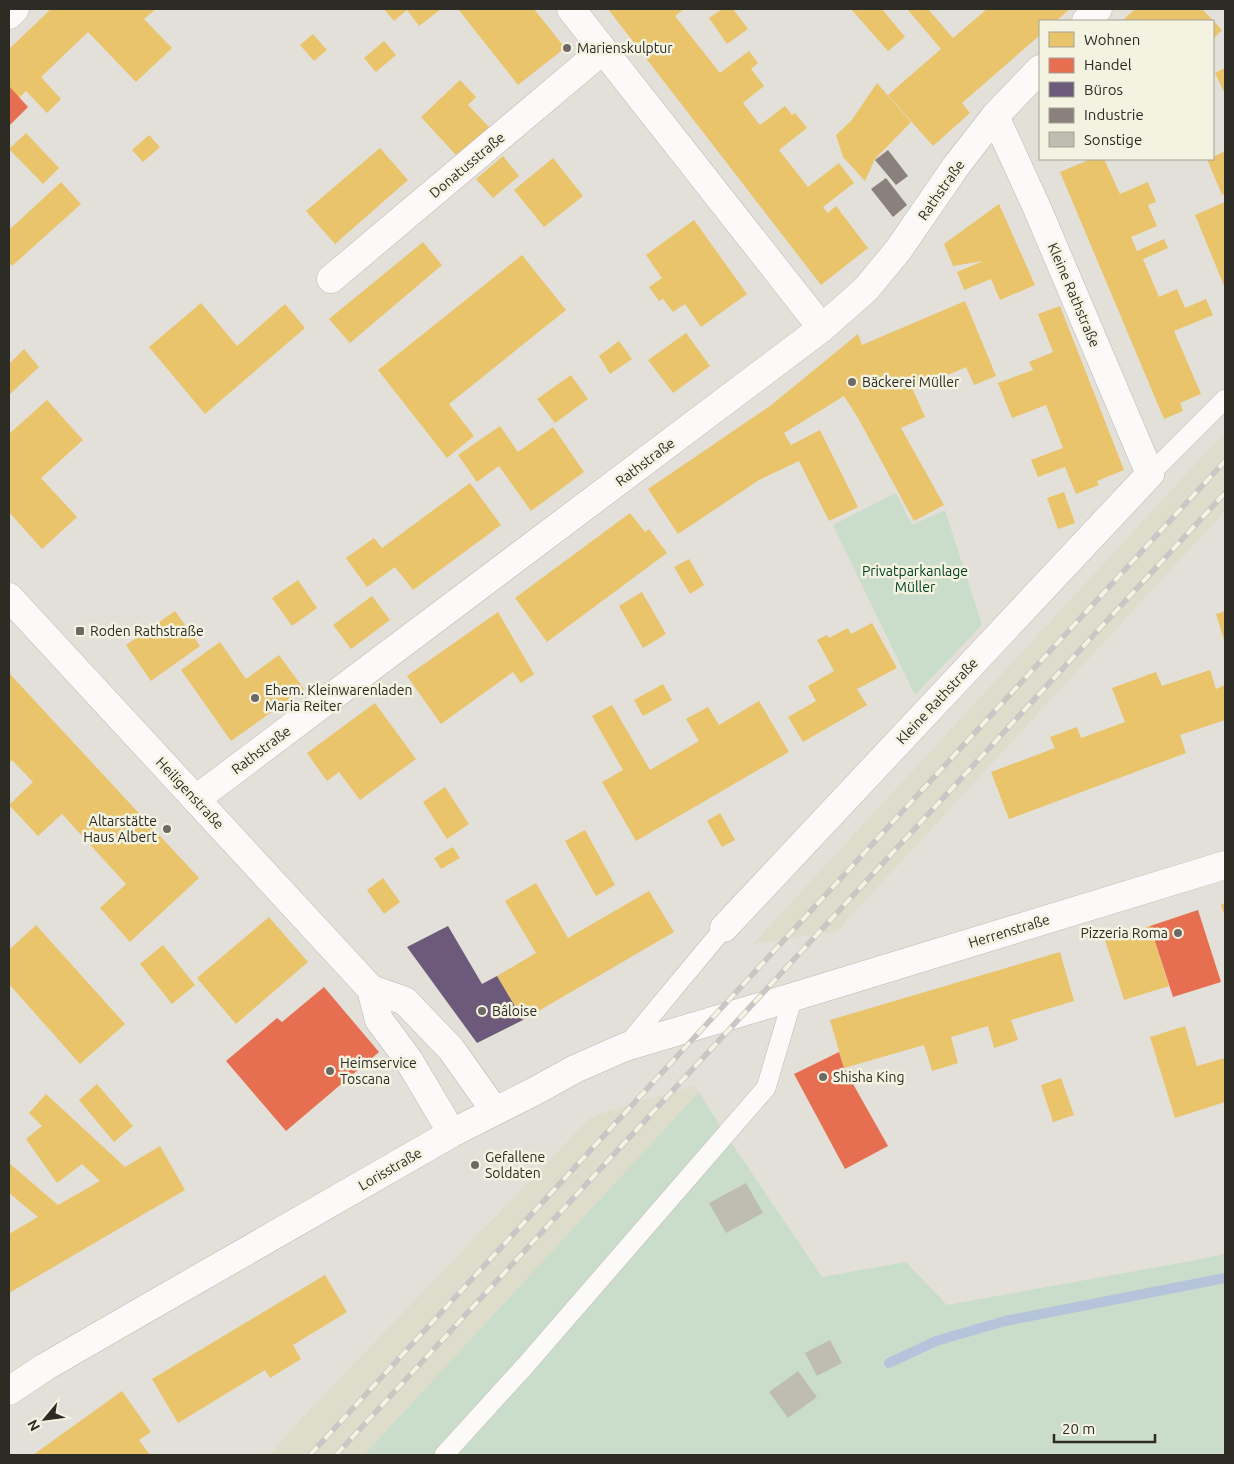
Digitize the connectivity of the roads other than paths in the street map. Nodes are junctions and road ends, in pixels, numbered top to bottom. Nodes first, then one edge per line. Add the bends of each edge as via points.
1 (15, 9) edge
2 (571, 9) edge
3 (1098, 9) edge
4 (9, 15) edge
5 (1087, 20) edge
6 (603, 50) junction
7 (1039, 70) edge
8 (995, 116) junction
9 (331, 279) dead end
10 (822, 328) junction
11 (1225, 398) edge
12 (1150, 474) junction
13 (9, 597) edge
14 (196, 800) junction
15 (1225, 865) edge
16 (724, 928) joint
17 (371, 989) junction
18 (793, 997) junction
19 (625, 1047) junction
20 (495, 1111) junction
21 (452, 1133) junction
22 (9, 1391) edge
23 (444, 1455) edge

1 - 4 street
2 - 6 street
3 - 5 street
6 - 9 street, Donatusstraße
6 - 10 street
7 - 8 street, Rathstraße
8 - 10 street, Rathstraße via 899,249 866,289
8 - 12 street, Kleine Rathstraße
10 - 14 street, Rathstraße
11 - 12 lane, Kleine Rathstraße
12 - 16 street, Kleine Rathstraße
13 - 14 street, Heiligenstraße
14 - 17 street, Heiligenstraße
15 - 18 street, Herrenstraße
16 - 19 lane
17 - 20 street, Heiligenstraße via 405,1001 451,1049
17 - 21 street, Heiligenstraße via 379,1020 408,1059
18 - 19 street, Lorisstraße
18 - 23 lane via 766,1088
19 - 20 street, Lorisstraße
20 - 21 street, Lorisstraße
21 - 22 street, Lorisstraße via 45,1367

